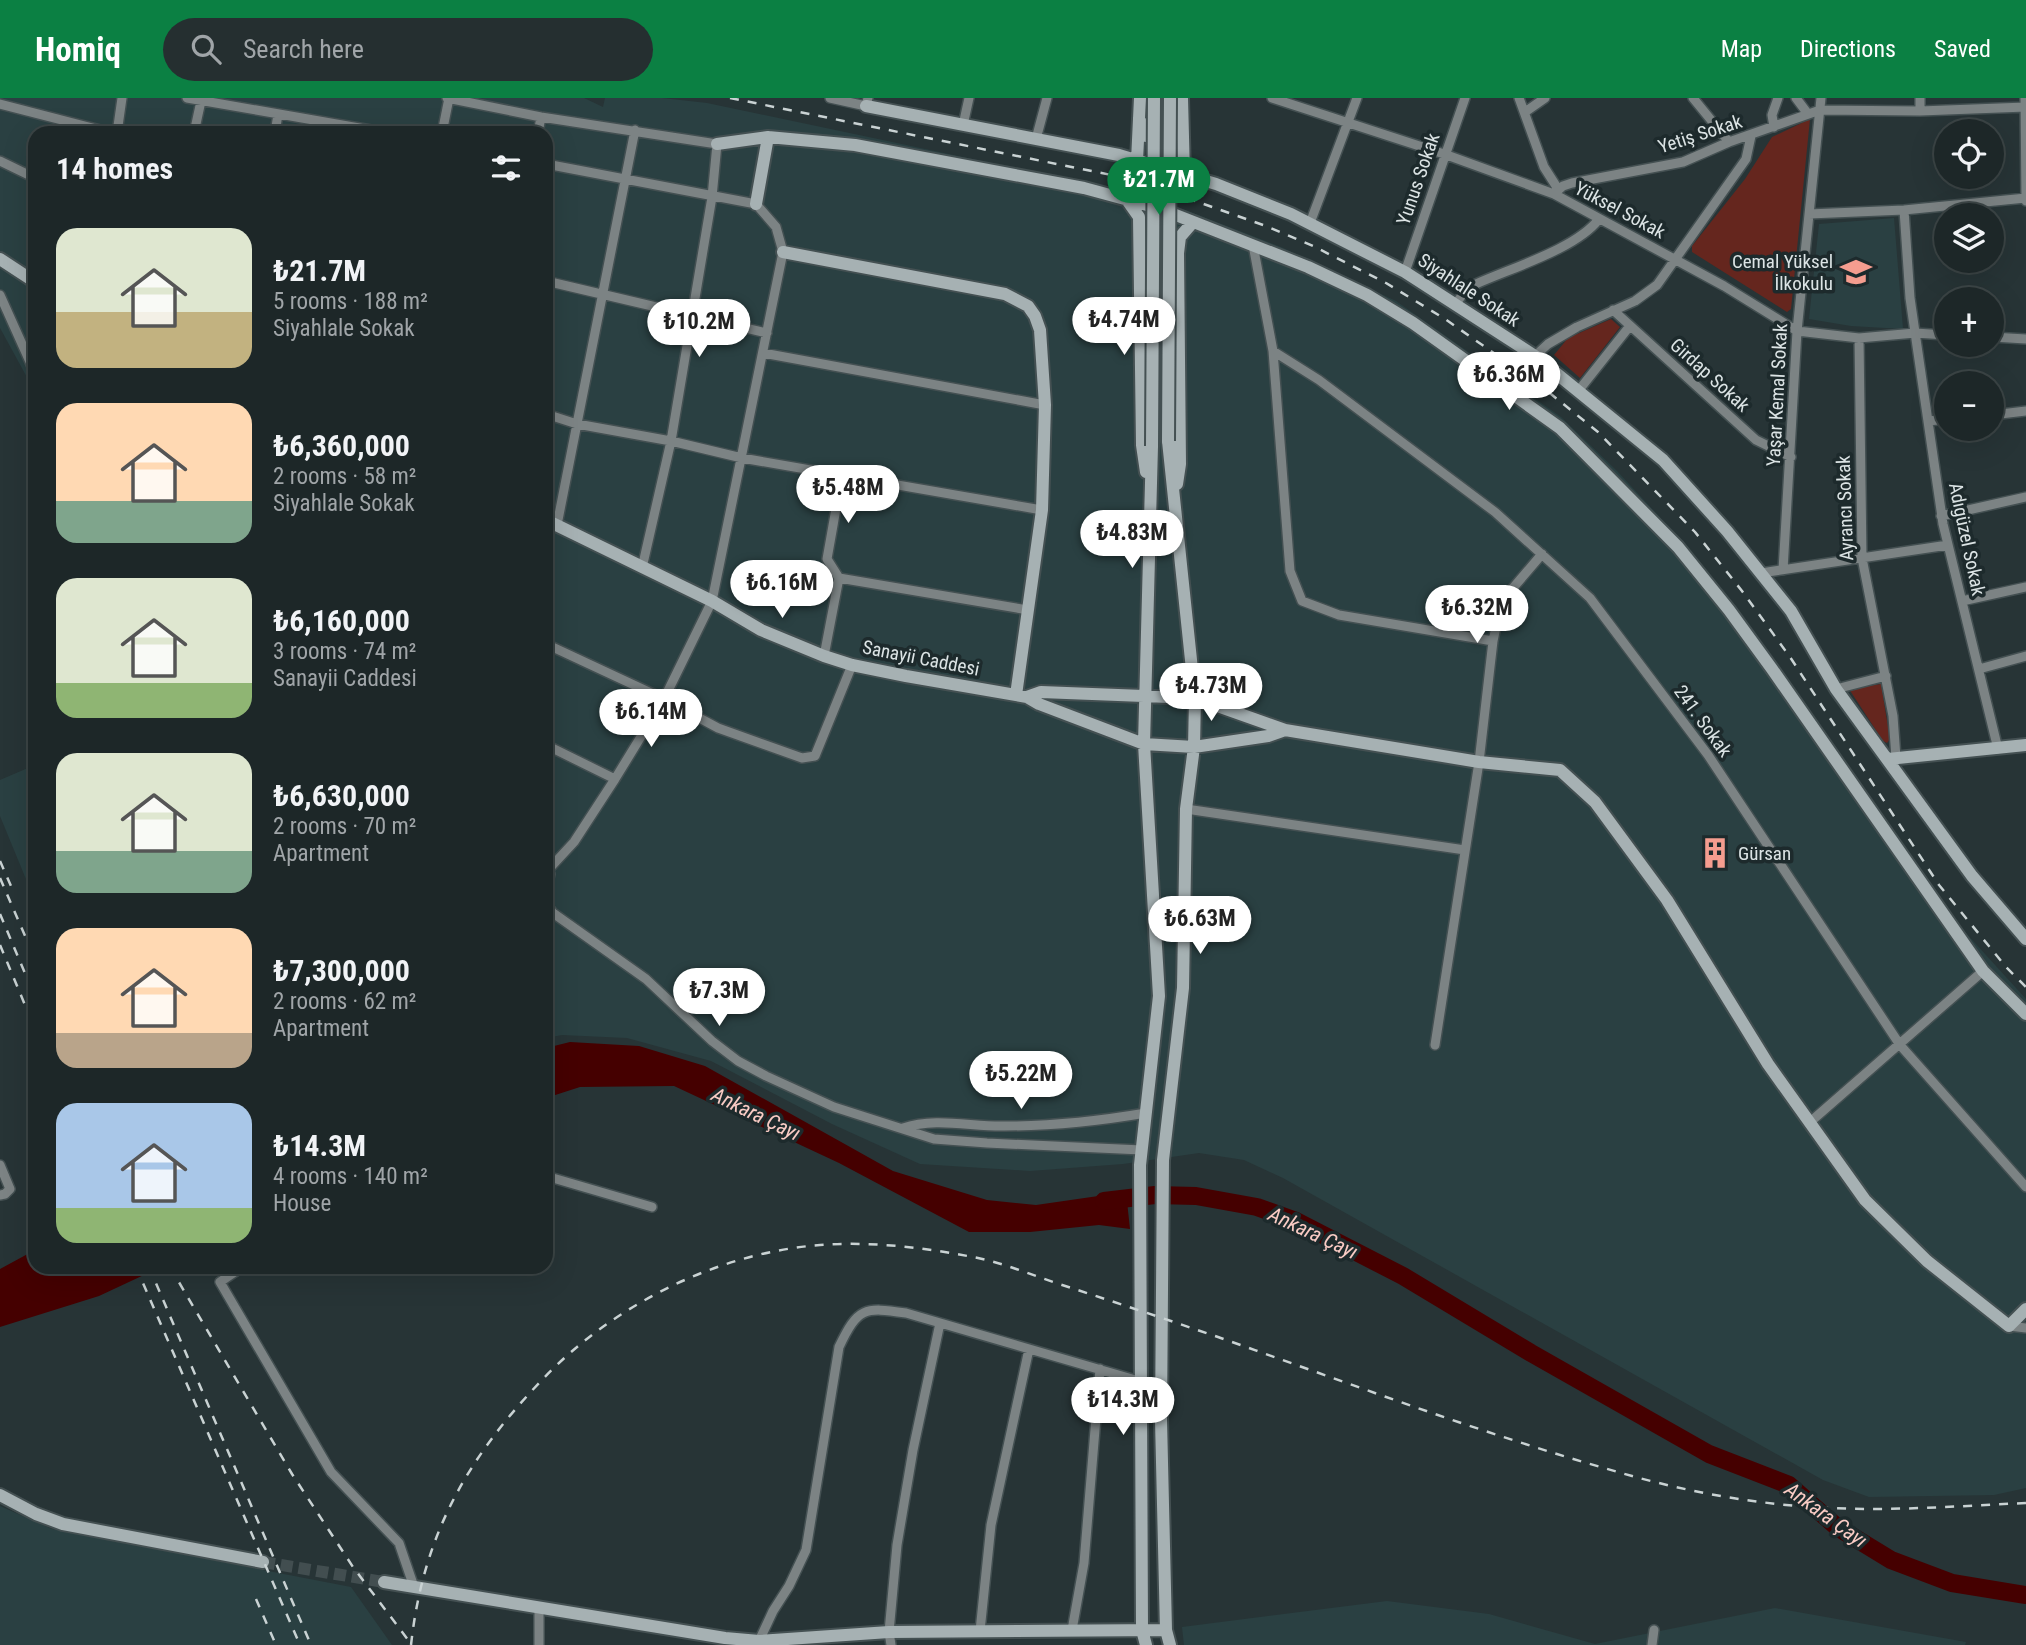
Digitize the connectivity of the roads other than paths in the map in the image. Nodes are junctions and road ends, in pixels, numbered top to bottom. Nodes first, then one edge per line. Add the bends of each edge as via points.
1 (122, 98) edge
2 (187, 98) edge
3 (448, 98) edge
4 (830, 98) edge
5 (969, 98) edge
6 (1047, 98) edge
7 (1140, 98) edge
8 (1154, 98) edge
9 (1170, 98) edge
10 (1182, 98) edge
11 (1272, 98) edge
12 (1357, 98) edge
13 (1465, 98) edge
14 (1519, 98) edge
15 (1545, 98) edge
16 (1693, 98) edge
17 (1779, 98) edge
18 (1796, 98) edge
19 (1821, 98) edge
20 (1920, 98) edge
21 (201, 100) junction
22 (867, 102) edge
23 (0, 104) edge
24 (2025, 104) edge
25 (1820, 110) junction
26 (1920, 111) junction
27 (1525, 112) junction
28 (278, 114) junction
29 (1808, 114) junction
30 (541, 117) junction
31 (1139, 118) junction
32 (1182, 118) junction
33 (315, 120) junction
34 (1347, 121) junction
35 (962, 125) junction
36 (86, 126) edge
37 (116, 126) edge
38 (195, 126) edge
39 (276, 126) edge
40 (314, 126) edge
41 (334, 126) edge
42 (443, 126) edge
43 (539, 126) edge
44 (1774, 127) junction
45 (635, 130) junction
46 (1751, 136) junction
47 (768, 137) junction
48 (1036, 139) junction
49 (1729, 142) junction
50 (717, 144) junction
51 (1444, 154) junction
52 (0, 161) edge
53 (1137, 161) junction
54 (553, 165) edge
55 (28, 175) edge
56 (1184, 175) junction
57 (626, 177) junction
58 (1556, 192) junction
59 (712, 197) junction
60 (1127, 200) junction
61 (2026, 200) edge
62 (756, 204) junction
63 (1904, 210) junction
64 (1809, 214) junction
65 (1600, 219) junction
66 (1193, 222) junction
67 (1310, 223) junction
68 (1253, 245) junction
69 (783, 252) junction
70 (1178, 253) junction
71 (0, 259) edge
72 (1676, 259) junction
73 (1140, 265) junction
74 (1405, 272) junction
75 (28, 274) edge
76 (553, 282) edge
77 (603, 293) junction
78 (0, 295) edge
79 (1455, 305) junction
80 (1613, 310) junction
81 (691, 314) junction
82 (1629, 327) junction
83 (1797, 331) junction
84 (766, 333) junction
85 (1914, 333) junction
86 (1934, 334) edge
87 (1859, 338) junction
88 (2004, 338) edge
89 (2026, 339) edge
90 (1273, 351) junction
91 (762, 353) junction
92 (1535, 356) junction
93 (28, 357) edge
94 (1579, 390) junction
95 (1045, 405) junction
96 (2026, 411) edge
97 (2004, 414) edge
98 (553, 417) edge
99 (1934, 420) edge
100 (1929, 421) junction
101 (576, 425) junction
102 (671, 441) junction
103 (1791, 457) junction
104 (742, 458) junction
105 (842, 475) junction
106 (2026, 497) edge
107 (1174, 502) junction
108 (1151, 504) junction
109 (1042, 510) junction
110 (553, 515) edge
111 (1941, 516) junction
112 (553, 524) edge
113 (1948, 545) junction
114 (1542, 554) junction
115 (1862, 558) junction
116 (642, 568) junction
117 (1783, 570) junction
118 (1761, 573) junction
119 (839, 578) junction
120 (2026, 587) edge
121 (712, 601) junction
122 (1962, 601) junction
123 (1028, 610) junction
124 (1493, 641) junction
125 (553, 647) edge
126 (824, 656) junction
127 (2026, 656) edge
128 (852, 665) junction
129 (1979, 669) junction
130 (1885, 676) junction
131 (1836, 689) junction
132 (1144, 695) junction
133 (1022, 696) junction
134 (1195, 698) junction
135 (664, 699) junction
136 (1285, 730) junction
137 (1144, 744) junction
138 (2026, 745) edge
139 (1194, 747) junction
140 (553, 748) edge
141 (1998, 749) junction
142 (1892, 759) junction
143 (1479, 762) junction
144 (615, 779) junction
145 (1186, 809) junction
146 (1465, 850) junction
147 (553, 861) edge
148 (553, 914) edge
149 (2026, 939) edge
150 (1983, 971) junction
151 (2026, 1014) edge
152 (1435, 1045) dead end
153 (1900, 1045) junction
154 (1146, 1113) junction
155 (1809, 1122) junction
156 (903, 1128) junction
157 (1142, 1150) junction
158 (0, 1165) edge
159 (553, 1178) edge
160 (2026, 1187) edge
161 (0, 1195) edge
162 (652, 1207) dead end
163 (232, 1274) edge
164 (2026, 1310) edge
165 (940, 1323) junction
166 (2009, 1326) junction
167 (2026, 1328) edge
168 (1029, 1349) junction
169 (1100, 1369) junction
170 (1139, 1381) junction
171 (0, 1495) edge
172 (263, 1562) tunnel mouth
173 (384, 1582) tunnel mouth
174 (414, 1587) junction
175 (539, 1609) junction
176 (1072, 1630) junction
177 (1142, 1630) junction
178 (1166, 1630) junction
179 (1654, 1630) dead end
180 (980, 1631) junction
181 (890, 1638) edge
182 (759, 1641) junction
183 (539, 1645) edge
184 (1146, 1645) edge
185 (1170, 1645) edge
186 (1652, 1645) edge

1 - 37 street
2 - 21 street
3 - 30 street
3 - 42 street
4 - 22 street
5 - 35 street
6 - 48 street
7 - 31 street
8 - 108 street, bridge
9 - 107 street, bridge via 1168,441
10 - 32 street
11 - 34 street, Yüksel Sokak
12 - 34 street
13 - 51 street, Yunus Sokak
14 - 27 street
15 - 27 street
16 - 49 street
17 - 44 street via 1772,115
18 - 29 street
19 - 25 street, Yaşar Kemal Sokak
20 - 26 street
21 - 28 street
21 - 38 street
22 - 35 street, Siyahlale Sokak
23 - 36 street
24 - 26 street, Yetiş Sokak
24 - 61 street
25 - 26 street, Yetiş Sokak
25 - 29 street, Yetiş Sokak
25 - 64 street, Yaşar Kemal Sokak
27 - 58 street
28 - 33 street
28 - 39 street
29 - 44 street, Yetiş Sokak
30 - 43 street
30 - 45 street
31 - 32 street via 1146,136 1160,139 1174,134
31 - 53 street
32 - 56 street
33 - 40 street
33 - 41 street
34 - 51 street, Yüksel Sokak
34 - 67 street
35 - 48 street, Siyahlale Sokak
44 - 46 street, Yetiş Sokak
45 - 50 street
45 - 57 street
46 - 49 street, Yetiş Sokak
46 - 72 street via 1746,159
47 - 50 street
47 - 60 street via 855,145
47 - 62 street
48 - 53 street, Siyahlale Sokak
49 - 58 street, Yetiş Sokak via 1683,162 1572,183
50 - 59 street
51 - 58 street, Yüksel Sokak
51 - 74 street, Yunus Sokak
52 - 55 street
53 - 56 street, Siyahlale Sokak
54 - 57 street
56 - 67 street, Siyahlale Sokak
57 - 59 street
57 - 77 street
58 - 65 street, Yüksel Sokak
59 - 62 street
59 - 81 street
60 - 66 street
60 - 73 street via 1139,217
61 - 63 street
62 - 69 street via 776,227
63 - 64 street
63 - 85 street, Adıgüzel Sokak
64 - 83 street, Yaşar Kemal Sokak
65 - 72 street, Yüksel Sokak
65 - 79 street via 1569,243 1476,284
66 - 68 street
66 - 70 street via 1180,237
67 - 74 street, Siyahlale Sokak
68 - 90 street
68 - 150 street via 1367,295 1413,323 1560,428 1604,471 1678,547 1729,610
69 - 84 street
69 - 95 street via 1016,298 1028,306 1040,330
70 - 73 street via 1175,235 1159,234 1150,241
70 - 107 street via 1180,464
71 - 75 street
72 - 80 street via 1657,285
72 - 83 street, Yüksel Sokak
73 - 108 street via 1142,445
74 - 79 street, Siyahlale Sokak
76 - 77 street
77 - 81 street
77 - 101 street
78 - 93 street
79 - 92 street, Siyahlale Sokak
80 - 82 street, Girdap Sokak
80 - 92 street via 1548,344
81 - 84 street
81 - 102 street
82 - 94 street
82 - 103 street, Girdap Sokak via 1756,440
83 - 87 street, Yüksel Sokak
83 - 103 street, Yaşar Kemal Sokak
84 - 91 street
85 - 86 street, Yüksel Sokak
85 - 87 street, Yüksel Sokak
85 - 100 street, Adıgüzel Sokak
87 - 115 street, Ayrancı Sokak
88 - 89 street
90 - 114 street, 241. Sokak via 1496,512
90 - 124 street via 1290,571 1302,601 1339,615
91 - 95 street
91 - 104 street
92 - 94 street, Siyahlale Sokak
94 - 118 street, Siyahlale Sokak via 1663,460
95 - 109 street
96 - 97 street
98 - 101 street
99 - 100 street
100 - 111 street, Adıgüzel Sokak
101 - 102 street
101 - 110 street
102 - 104 street
102 - 116 street
103 - 117 street, Yaşar Kemal Sokak
104 - 105 street
104 - 121 street
105 - 109 street
105 - 119 street via 827,559
106 - 111 street
107 - 134 street
108 - 132 street
109 - 123 street
111 - 113 street, Adıgüzel Sokak
112 - 116 street, Sanayii Caddesi
113 - 115 street
113 - 122 street, Adıgüzel Sokak
114 - 124 street via 1500,608
114 - 153 street, 241. Sokak via 1590,598 1707,755
115 - 117 street
115 - 130 street, Ayrancı Sokak
116 - 121 street, Sanayii Caddesi
117 - 118 street
118 - 131 street, Siyahlale Sokak via 1791,611
119 - 123 street
119 - 126 street
120 - 122 street
121 - 126 street, Sanayii Caddesi via 761,630
121 - 135 street
122 - 129 street, Adıgüzel Sokak
123 - 133 street
124 - 143 street
125 - 135 street
126 - 128 street, Sanayii Caddesi
127 - 129 street
128 - 133 street, Sanayii Caddesi
128 - 135 street via 815,756 802,758 718,728
129 - 141 street, Adıgüzel Sokak
130 - 131 street
130 - 142 street, Ayrancı Sokak via 1894,716
131 - 142 street, Siyahlale Sokak
132 - 133 street, Sanayii Caddesi via 1041,692
132 - 134 street, Sanayii Caddesi
132 - 137 street
133 - 137 street, Sanayii Caddesi
134 - 136 street
134 - 139 street
135 - 144 street
136 - 139 street
136 - 143 street
137 - 139 street, Sanayii Caddesi
137 - 154 street via 1159,996
138 - 141 street
139 - 145 street
140 - 144 street
141 - 142 street
142 - 149 street, Siyahlale Sokak via 1972,876
143 - 146 street
143 - 155 street via 1560,771 1595,802 1667,900
144 - 147 street via 574,842
145 - 146 street
145 - 178 street via 1183,988 1163,1160 1161,1420
146 - 152 street
148 - 156 street via 654,986 738,1061 841,1110
150 - 151 street
150 - 153 street
153 - 155 street
153 - 160 street, 241. Sokak
154 - 156 street via 1065,1124 925,1123
154 - 157 street
155 - 166 street via 1865,1200 1927,1261
156 - 157 street via 934,1139
157 - 170 street
158 - 161 street via 10,1189
159 - 162 street
163 - 174 street via 220,1282 331,1472 398,1544
164 - 166 street
165 - 168 street
165 - 181 street via 897,1545
165 - 182 street via 874,1308 861,1312 845,1334 839,1347 806,1550
166 - 167 street
168 - 169 street
168 - 180 street via 991,1525
169 - 170 street
169 - 176 street via 1084,1563
170 - 177 street
171 - 172 street via 63,1524
173 - 174 street
174 - 175 street
175 - 182 street
175 - 183 street
176 - 177 street
176 - 180 street
177 - 178 street
177 - 184 street
178 - 185 street
179 - 186 street
180 - 181 street
181 - 182 street

